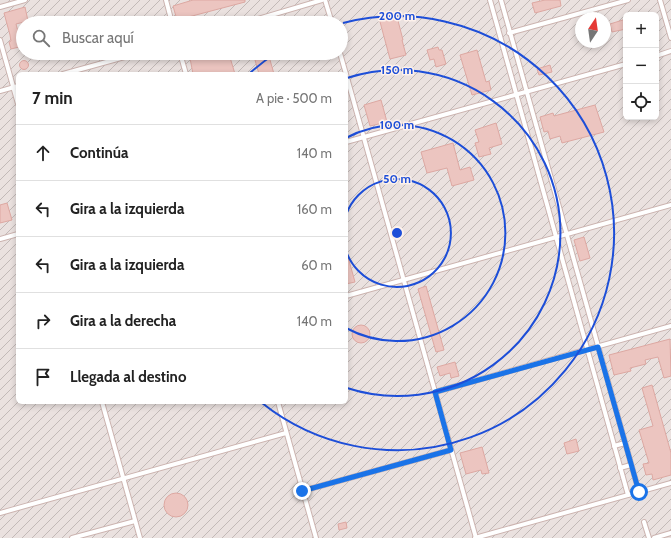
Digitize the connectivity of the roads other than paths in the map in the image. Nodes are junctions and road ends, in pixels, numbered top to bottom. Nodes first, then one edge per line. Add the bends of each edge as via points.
1 (25, 0) edge
2 (166, 0) edge
3 (324, 0) edge
4 (490, 0) edge
5 (501, 0) edge
6 (628, 0) edge
7 (660, 0) edge
8 (0, 7) edge
9 (170, 16) edge
10 (268, 16) edge
11 (330, 16) edge
12 (509, 33) junction
13 (671, 38) edge
14 (0, 40) edge
15 (671, 52) edge
16 (659, 55) edge
17 (114, 60) edge
18 (182, 60) edge
19 (342, 60) edge
20 (623, 65) edge
21 (70, 72) edge
22 (185, 72) edge
23 (345, 72) edge
24 (348, 81) edge
25 (16, 87) edge
26 (0, 91) edge
27 (527, 92) junction
28 (516, 95) junction
29 (364, 137) junction
30 (348, 141) edge
31 (671, 204) edge
32 (567, 234) junction
33 (16, 235) edge
34 (556, 237) junction
35 (0, 239) edge
36 (404, 280) junction
37 (348, 295) edge
38 (671, 326) edge
39 (598, 347) junction
40 (587, 350) junction
41 (435, 392) junction
42 (103, 404) edge
43 (279, 404) edge
44 (286, 433) junction
45 (625, 443) junction
46 (614, 446) junction
47 (451, 450) junction
48 (631, 465) junction
49 (620, 468) junction
50 (123, 478) junction
51 (671, 483) edge
52 (302, 491) junction
53 (639, 492) junction
54 (628, 495) junction
55 (0, 513) edge
56 (135, 521) junction
57 (644, 522) dead end
58 (671, 534) edge
59 (72, 538) edge
60 (140, 538) edge
61 (316, 538) edge
62 (475, 538) edge
63 (649, 538) edge
64 (654, 538) edge

1 - 8 lane
2 - 9 lane
3 - 10 lane
3 - 11 lane
4 - 28 lane
5 - 12 lane
6 - 12 lane
7 - 13 lane
12 - 27 lane
14 - 25 lane
15 - 16 lane
17 - 21 lane
18 - 22 lane
19 - 23 lane
20 - 27 lane
24 - 29 lane
25 - 26 lane
27 - 28 lane
27 - 32 lane
28 - 29 lane
28 - 34 lane
29 - 30 lane
29 - 36 lane
31 - 32 lane
32 - 34 lane
32 - 39 lane
33 - 35 lane
34 - 36 lane
34 - 40 lane
36 - 37 lane
36 - 41 lane
38 - 39 lane
39 - 40 lane
39 - 45 lane
40 - 41 lane
40 - 46 lane
41 - 47 lane
42 - 50 lane
43 - 44 lane
44 - 50 lane
44 - 52 lane
45 - 46 lane
45 - 48 lane
46 - 49 lane
47 - 52 lane
47 - 62 lane
48 - 49 lane
48 - 53 lane
49 - 54 lane
50 - 55 lane
50 - 56 lane
51 - 53 lane
52 - 61 lane
53 - 54 lane
54 - 62 lane
56 - 59 lane
56 - 60 lane
57 - 63 lane
58 - 64 lane

